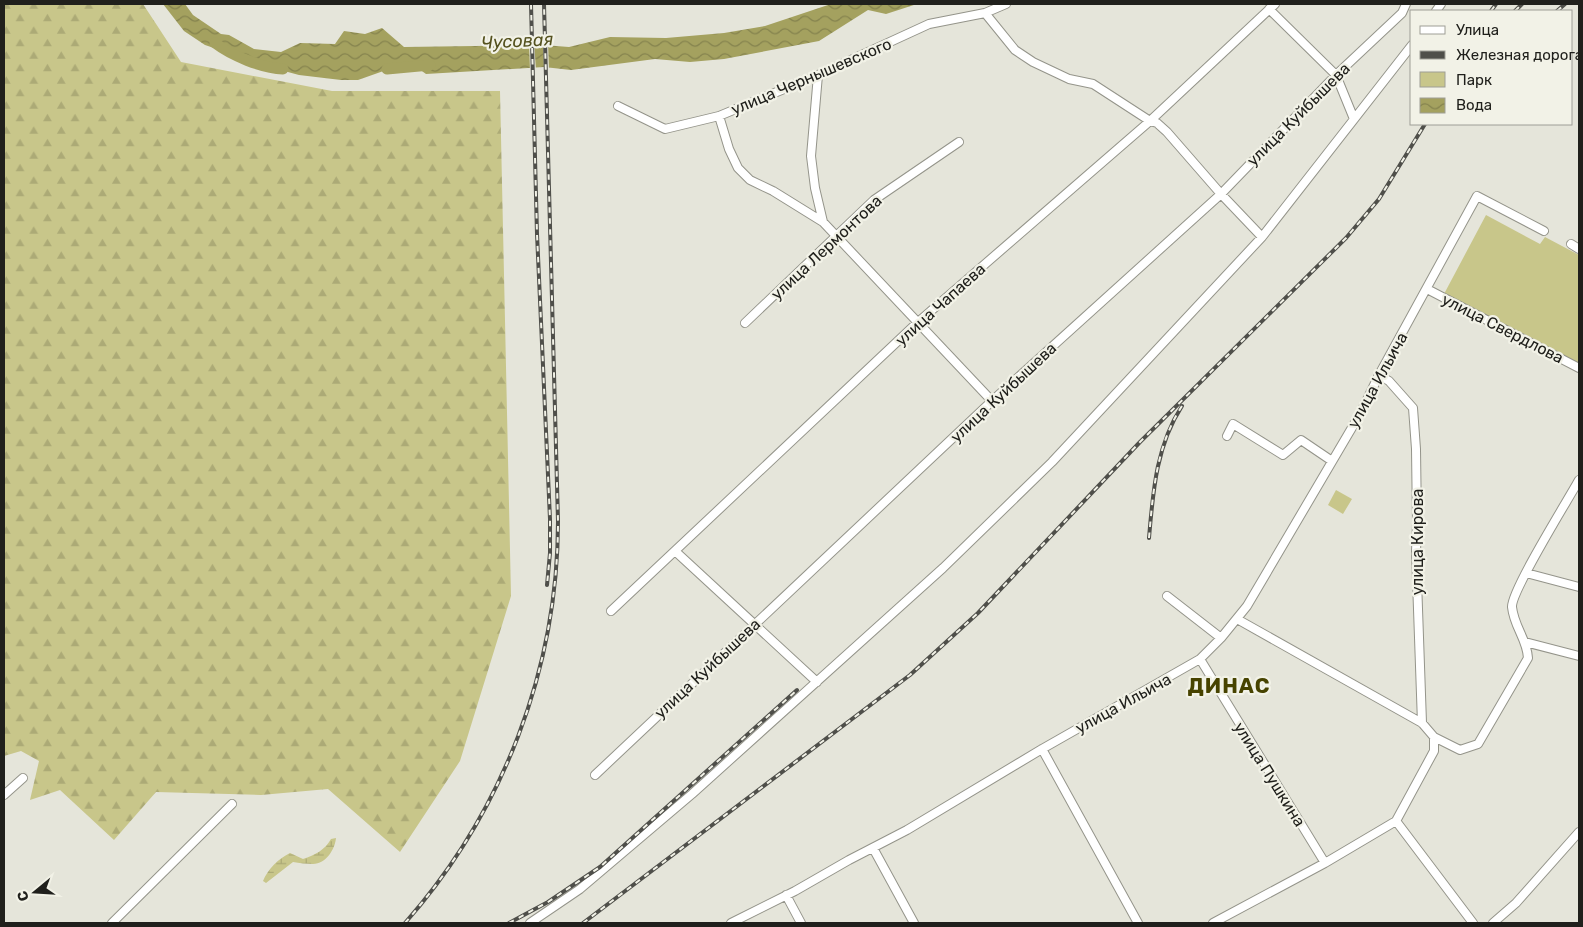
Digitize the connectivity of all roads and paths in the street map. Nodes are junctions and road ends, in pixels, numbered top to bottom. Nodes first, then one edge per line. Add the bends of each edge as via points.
1 (1006, 4) edge
2 (1406, 4) edge
3 (1272, 6) edge
4 (985, 13) junction
5 (1410, 48) edge
6 (818, 75) junction
7 (1336, 75) junction
8 (618, 106) dead end
9 (719, 116) junction
10 (1354, 119) junction
11 (1150, 121) junction
12 (959, 142) dead end
13 (1221, 194) junction
14 (823, 222) junction
15 (1544, 230) dead end
16 (837, 236) junction
17 (1262, 237) junction
18 (1570, 244) dead end
19 (1579, 249) edge
20 (1427, 289) junction
21 (745, 323) dead end
22 (917, 323) junction
23 (1579, 368) edge
24 (1379, 376) junction
25 (992, 402) junction
26 (1227, 436) dead end
27 (1332, 461) junction
28 (1579, 480) edge
29 (674, 551) junction
30 (1526, 574) junction
31 (1579, 587) edge
32 (1167, 596) dead end
33 (611, 611) dead end
34 (1237, 619) junction
35 (754, 624) junction
36 (1221, 638) junction
37 (1525, 642) junction
38 (1579, 656) edge
39 (1200, 659) junction
40 (817, 682) junction
41 (1422, 723) junction
42 (1434, 737) junction
43 (1042, 749) junction
44 (595, 775) dead end
45 (23, 778) dead end
46 (4, 795) edge
47 (232, 804) dead end
48 (1396, 821) junction
49 (1579, 832) edge
50 (873, 848) junction
51 (1325, 863) junction
52 (786, 895) junction
53 (112, 923) edge
54 (530, 923) edge
55 (731, 923) edge
56 (801, 923) edge
57 (914, 923) edge
58 (1138, 923) edge
59 (1213, 923) edge
60 (1473, 923) edge
61 (1493, 923) edge

1 - 4 street, улица Чернышевского
2 - 7 street, улица Куйбышева via 1402,13
3 - 7 street
3 - 11 street, улица Чапаева
4 - 6 street, улица Чернышевского via 929,24
4 - 11 street via 1015,50 1033,62 1069,80 1093,84
5 - 10 street
6 - 9 street, улица Чернышевского
6 - 14 street via 811,156
7 - 10 street
7 - 13 street, улица Куйбышева
8 - 9 street, улица Чернышевского via 665,129
9 - 14 street via 738,168 750,180
10 - 17 street
11 - 13 street via 1167,132
11 - 22 street, улица Чапаева
12 - 16 street, улица Лермонтова via 874,200
13 - 17 street
13 - 25 street, улица Куйбышева
14 - 16 street
15 - 20 street, улица Ильича via 1477,196
16 - 21 street, улица Лермонтова
16 - 22 street
17 - 40 street via 1052,462 943,568
18 - 19 street
20 - 23 street, улица Свердлова
20 - 24 street, улица Ильича
22 - 25 street
22 - 29 street, улица Чапаева
24 - 27 street, улица Ильича
24 - 41 street, улица Кирова via 1413,408
25 - 35 street, улица Куйбышева
26 - 27 street via 1233,424 1283,455 1301,440
27 - 34 street, улица Ильича via 1248,606
28 - 30 street
29 - 33 street, улица Чапаева
29 - 35 street
30 - 31 street
30 - 37 street via 1512,605 1518,630
32 - 36 street
34 - 36 street, улица Ильича
34 - 41 street
35 - 40 street
35 - 44 street, улица Куйбышева
36 - 39 street, улица Ильича
37 - 38 street
37 - 42 street via 1528,658 1478,744 1460,750
39 - 43 street, улица Ильича
39 - 51 street, улица Пушкина
40 - 54 street via 580,889
41 - 42 street
42 - 48 street via 1434,751
43 - 50 street, улица Ильича
43 - 58 street
45 - 46 street
47 - 53 street
48 - 51 street
48 - 60 street
49 - 61 street via 1516,903
50 - 52 street, улица Ильича
50 - 57 street
51 - 59 street
52 - 55 street, улица Ильича
52 - 56 street

